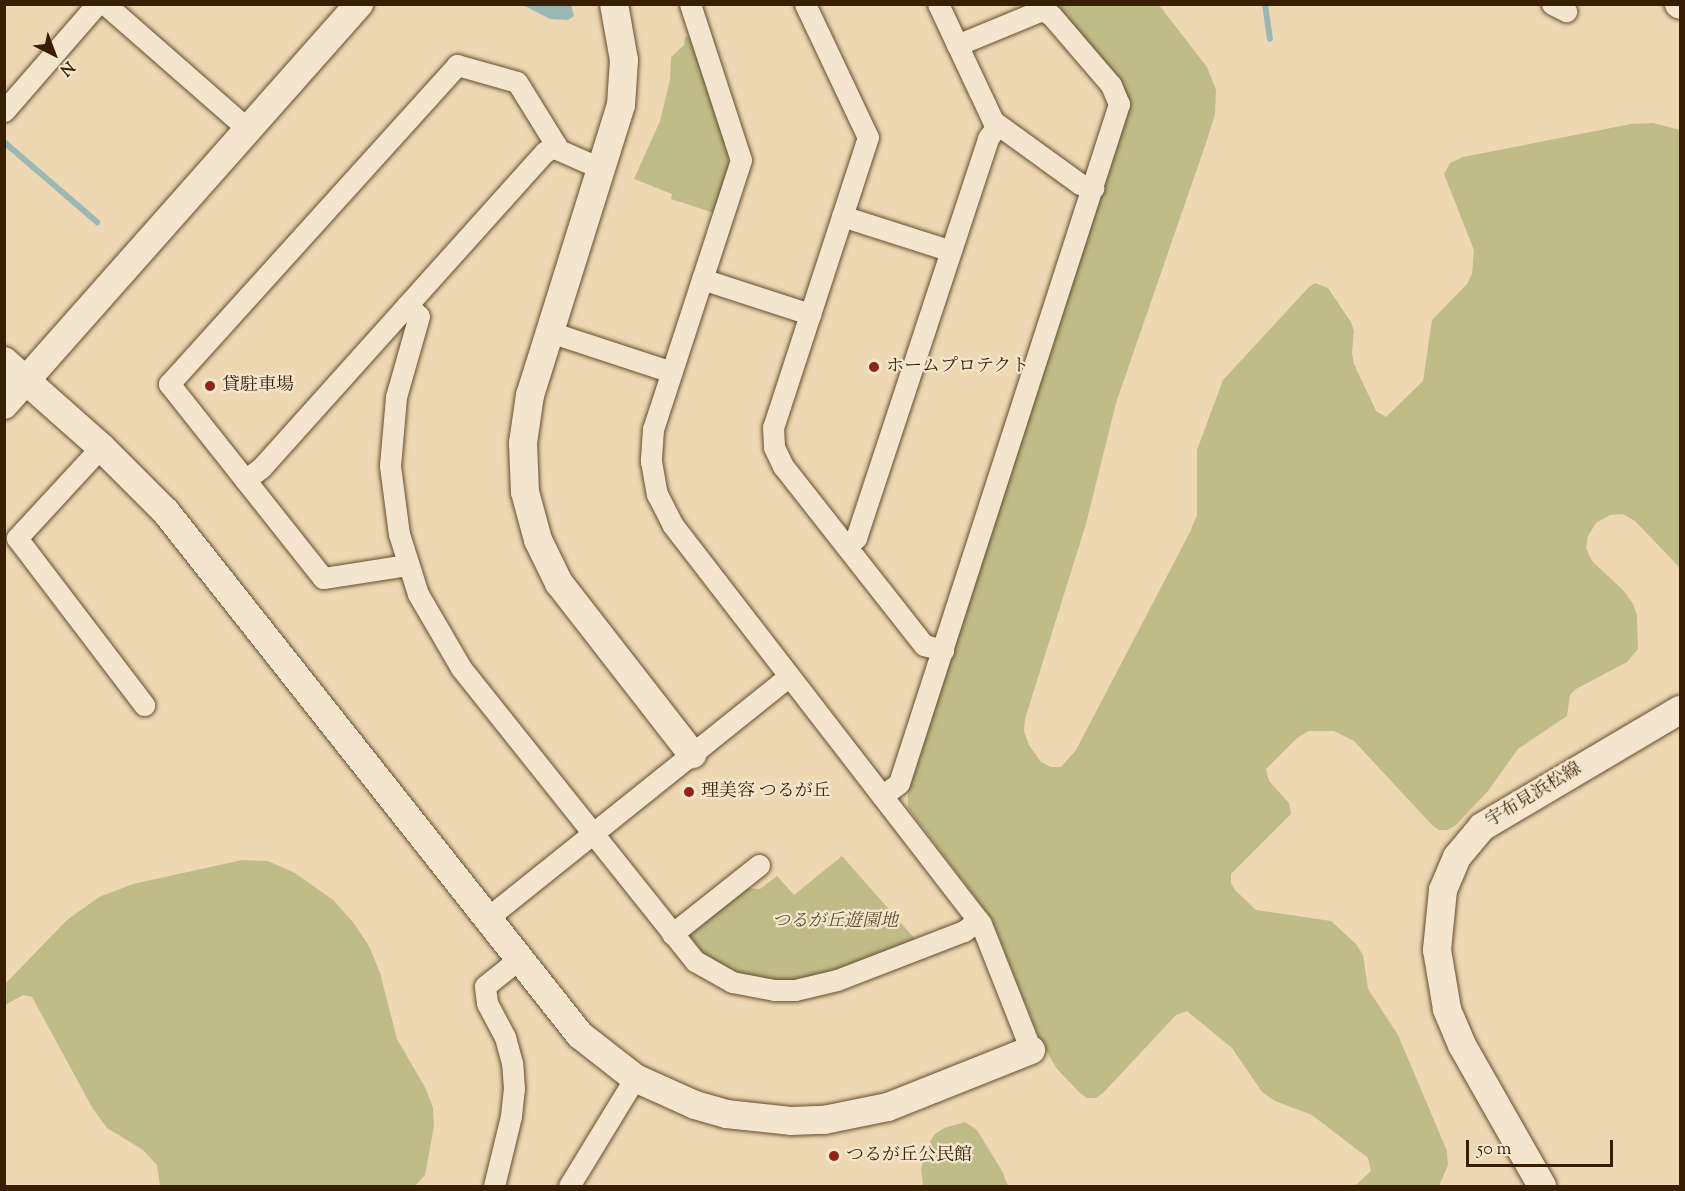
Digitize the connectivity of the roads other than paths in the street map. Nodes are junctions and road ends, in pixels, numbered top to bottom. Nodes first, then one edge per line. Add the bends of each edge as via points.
1 (98, 4) edge
2 (105, 4) edge
3 (359, 4) edge
4 (614, 4) edge
5 (690, 4) edge
6 (805, 4) edge
7 (938, 4) edge
8 (957, 45) junction
9 (4, 111) edge
10 (998, 124) junction
11 (249, 130) junction
12 (556, 145) junction
13 (602, 168) junction
14 (1093, 188) junction
15 (842, 216) junction
16 (951, 251) junction
17 (702, 279) junction
18 (407, 305) junction
19 (810, 314) junction
20 (549, 332) junction
21 (4, 362) edge
22 (672, 372) junction
23 (26, 381) junction
24 (4, 405) edge
25 (101, 447) junction
26 (245, 480) junction
27 (846, 546) junction
28 (407, 565) junction
29 (943, 650) junction
30 (789, 676) junction
31 (144, 705) dead end
32 (1680, 710) edge
33 (692, 754) junction
34 (882, 796) junction
35 (592, 834) junction
36 (759, 865) dead end
37 (486, 919) junction
38 (978, 920) junction
39 (672, 934) junction
40 (519, 959) junction
41 (1031, 1050) joint
42 (635, 1078) junction
43 (494, 1186) edge
44 (569, 1186) edge
45 (1542, 1186) edge

1 - 9 street
2 - 11 street
3 - 11 street
4 - 13 street via 622,38 624,82
5 - 17 street via 741,160
6 - 15 street via 868,137
7 - 8 street
8 - 10 street via 993,121
8 - 14 street via 1032,12 1042,10 1051,15 1117,94 1117,114
10 - 14 street via 1080,184
10 - 16 street via 988,138
11 - 23 street
12 - 13 street via 559,150
12 - 18 street via 544,152
12 - 26 street via 517,82 457,65 170,384
13 - 20 street
14 - 29 street
15 - 16 street
15 - 19 street
16 - 27 street via 856,538
17 - 19 street
17 - 22 street
18 - 26 street via 261,468
18 - 28 street via 419,316 396,397 390,466
19 - 27 street via 773,427 774,447 783,466
20 - 22 street
20 - 33 street via 530,395 523,443 525,492 537,540 573,604
21 - 23 street
22 - 30 street via 653,429 651,461 657,494 672,524
23 - 24 street
23 - 25 street
25 - 31 street via 17,538
25 - 37 street via 166,512
26 - 28 street via 323,578
27 - 29 street via 924,645
28 - 35 street via 431,619 461,668
29 - 34 street via 899,783
30 - 33 street
30 - 34 street
32 - 45 street, 宇布見浜松線 via 1482,827 1457,857 1443,891 1437,950 1447,1009 1462,1045
33 - 35 street
34 - 38 street
35 - 37 street
35 - 39 street
36 - 39 street
37 - 40 street
38 - 39 street via 964,931 837,980 795,990 753,988 732,982 695,961
38 - 41 street
40 - 42 street via 580,1035
40 - 43 street via 485,986 487,1003 505,1037 514,1089
41 - 42 street via 888,1107 824,1120 758,1119 726,1114 664,1093
42 - 44 street

